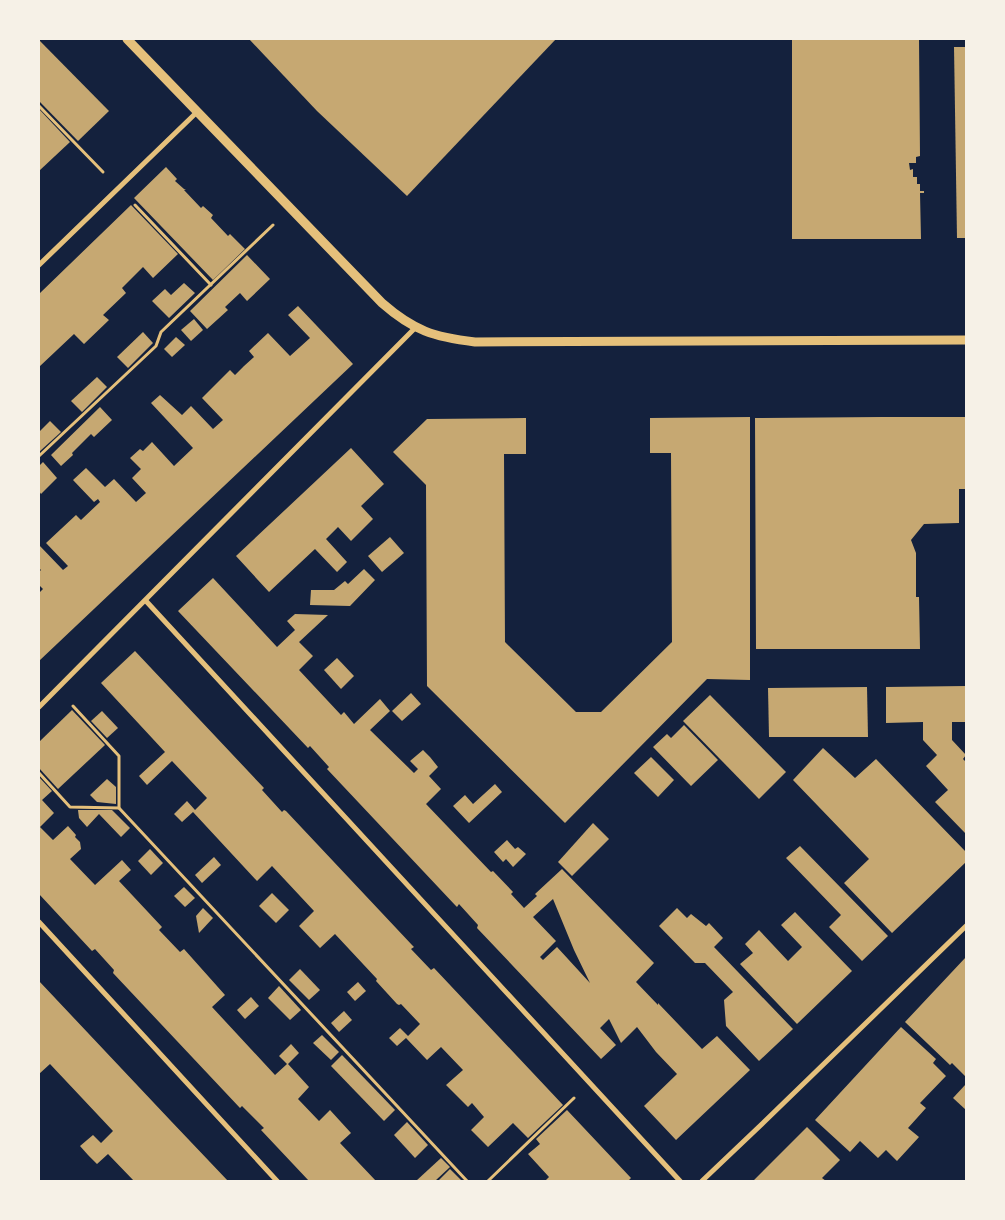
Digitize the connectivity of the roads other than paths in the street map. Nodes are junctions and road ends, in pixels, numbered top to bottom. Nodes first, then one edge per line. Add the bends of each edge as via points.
1 (127, 39) edge
2 (197, 112) junction
3 (39, 265) edge
4 (415, 328) junction
5 (966, 340) edge
6 (146, 601) junction
7 (39, 708) edge
8 (39, 922) edge
9 (966, 926) edge
10 (277, 1181) edge
11 (680, 1181) edge
12 (702, 1181) edge

1 - 2 street
2 - 3 street
2 - 4 street via 382,304
4 - 5 street via 436,336 475,342
4 - 6 street
6 - 7 street
6 - 11 street
8 - 10 street
9 - 12 street

